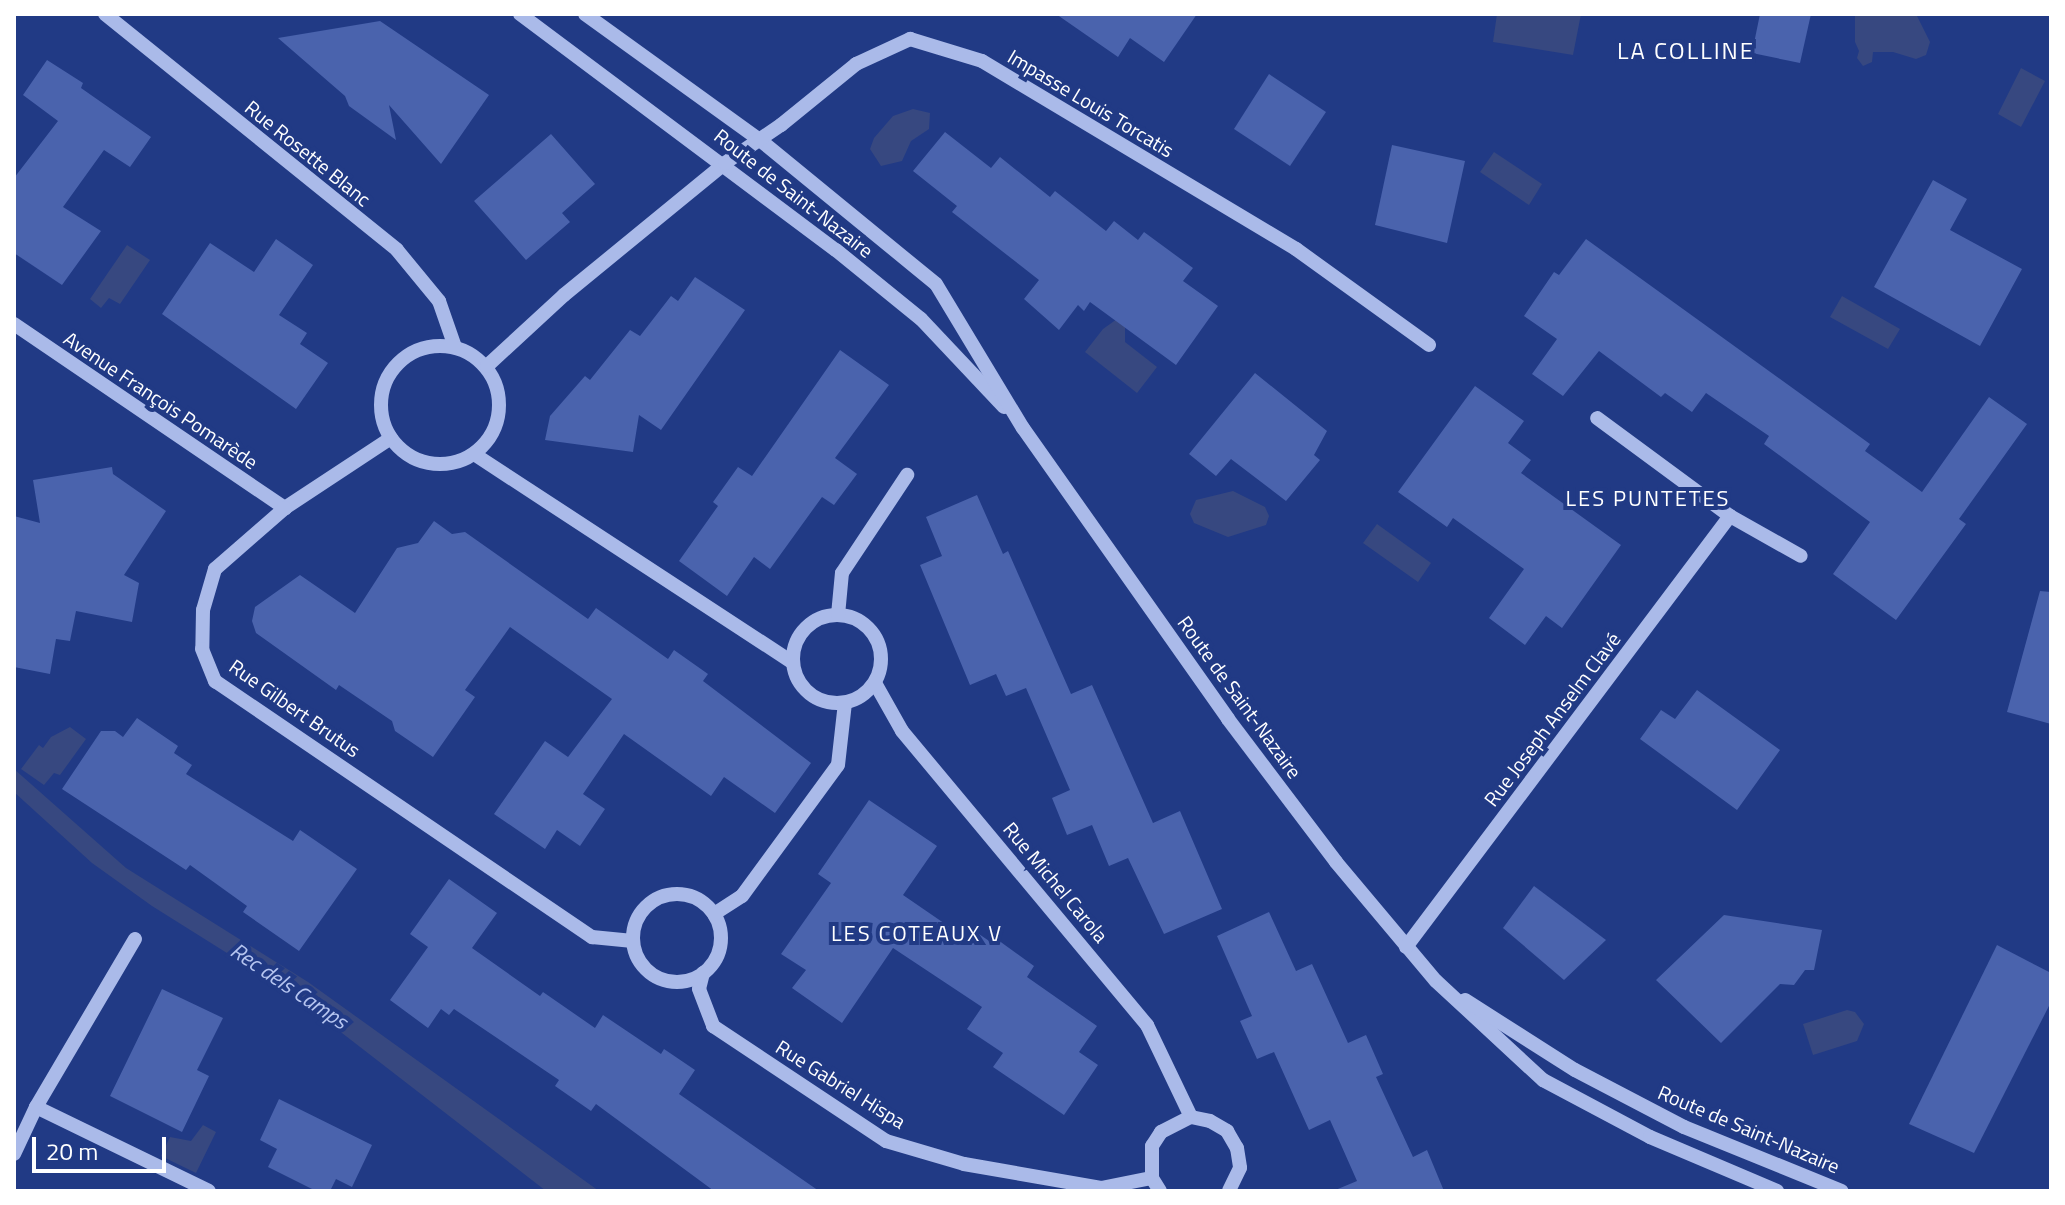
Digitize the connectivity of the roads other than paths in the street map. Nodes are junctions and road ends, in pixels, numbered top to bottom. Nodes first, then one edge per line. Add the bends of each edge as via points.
1 (105, 14) edge
2 (520, 14) edge
3 (585, 14) edge
4 (760, 140) junction
5 (725, 163) junction
6 (14, 324) edge
7 (1429, 345) dead end
8 (455, 347) junction
9 (487, 366) junction
10 (1597, 418) dead end
11 (1023, 428) junction
12 (391, 438) junction
13 (474, 454) junction
14 (907, 475) dead end
15 (285, 508) junction
16 (1730, 516) junction
17 (1801, 556) dead end
18 (838, 615) junction
19 (792, 662) junction
20 (875, 683) junction
21 (845, 703) junction
22 (714, 914) junction
23 (135, 939) dead end
24 (633, 941) junction
25 (1406, 947) junction
26 (703, 973) junction
27 (1436, 981) junction
28 (36, 1107) junction
29 (1191, 1117) junction
30 (14, 1154) edge
31 (1156, 1185) edge
32 (1234, 1189) edge
33 (209, 1191) edge
34 (1777, 1191) edge
35 (1842, 1191) edge

1 - 8 street, Rue Rosette Blanc via 397,250 439,301
2 - 5 street, Route de Saint-Nazaire
3 - 4 street, Route de Saint-Nazaire
4 - 5 street, Impasse Louis Torcatis
4 - 7 street, Impasse Louis Torcatis via 856,64 910,39 982,61 1296,249
4 - 11 street, Route de Saint-Nazaire via 936,284
5 - 9 street via 564,295
5 - 11 street, Route de Saint-Nazaire via 921,319
6 - 15 street, Avenue François Pomarède
8 - 9 street
8 - 12 street via 415,350 392,370 380,399
9 - 13 street via 497,384 498,423
10 - 16 street
11 - 25 street, Route de Saint-Nazaire via 1228,719
12 - 13 street via 420,461 457,462
12 - 15 street, Rue Gilbert Brutus
13 - 19 street
14 - 18 street via 842,573
15 - 24 street, Rue Gilbert Brutus via 215,569 203,610 202,649 215,681 592,937
16 - 17 street
16 - 25 street, Rue Joseph Anselm Clavé
18 - 19 street via 805,628
18 - 20 street via 856,619 871,631 881,666
19 - 21 street via 809,695 826,703
20 - 21 street
20 - 29 street, Rue Michel Carola via 902,731 1147,1025
21 - 22 street via 838,765 742,896
22 - 24 street via 701,900 663,896 646,905
22 - 26 street via 720,946
23 - 28 street
24 - 26 street via 645,968 657,977 688,980
25 - 27 street, Route de Saint-Nazaire
26 - 31 street, Rue Gabriel Hispa via 699,989 713,1026 886,1141 964,1164 1101,1188
27 - 34 street, Route de Saint-Nazaire via 1543,1080 1650,1137
27 - 35 street, Route de Saint-Nazaire via 1575,1070 1684,1127
28 - 30 street
28 - 33 street
29 - 31 street via 1161,1132 1152,1146 1149,1162
29 - 32 street via 1227,1131 1240,1168

